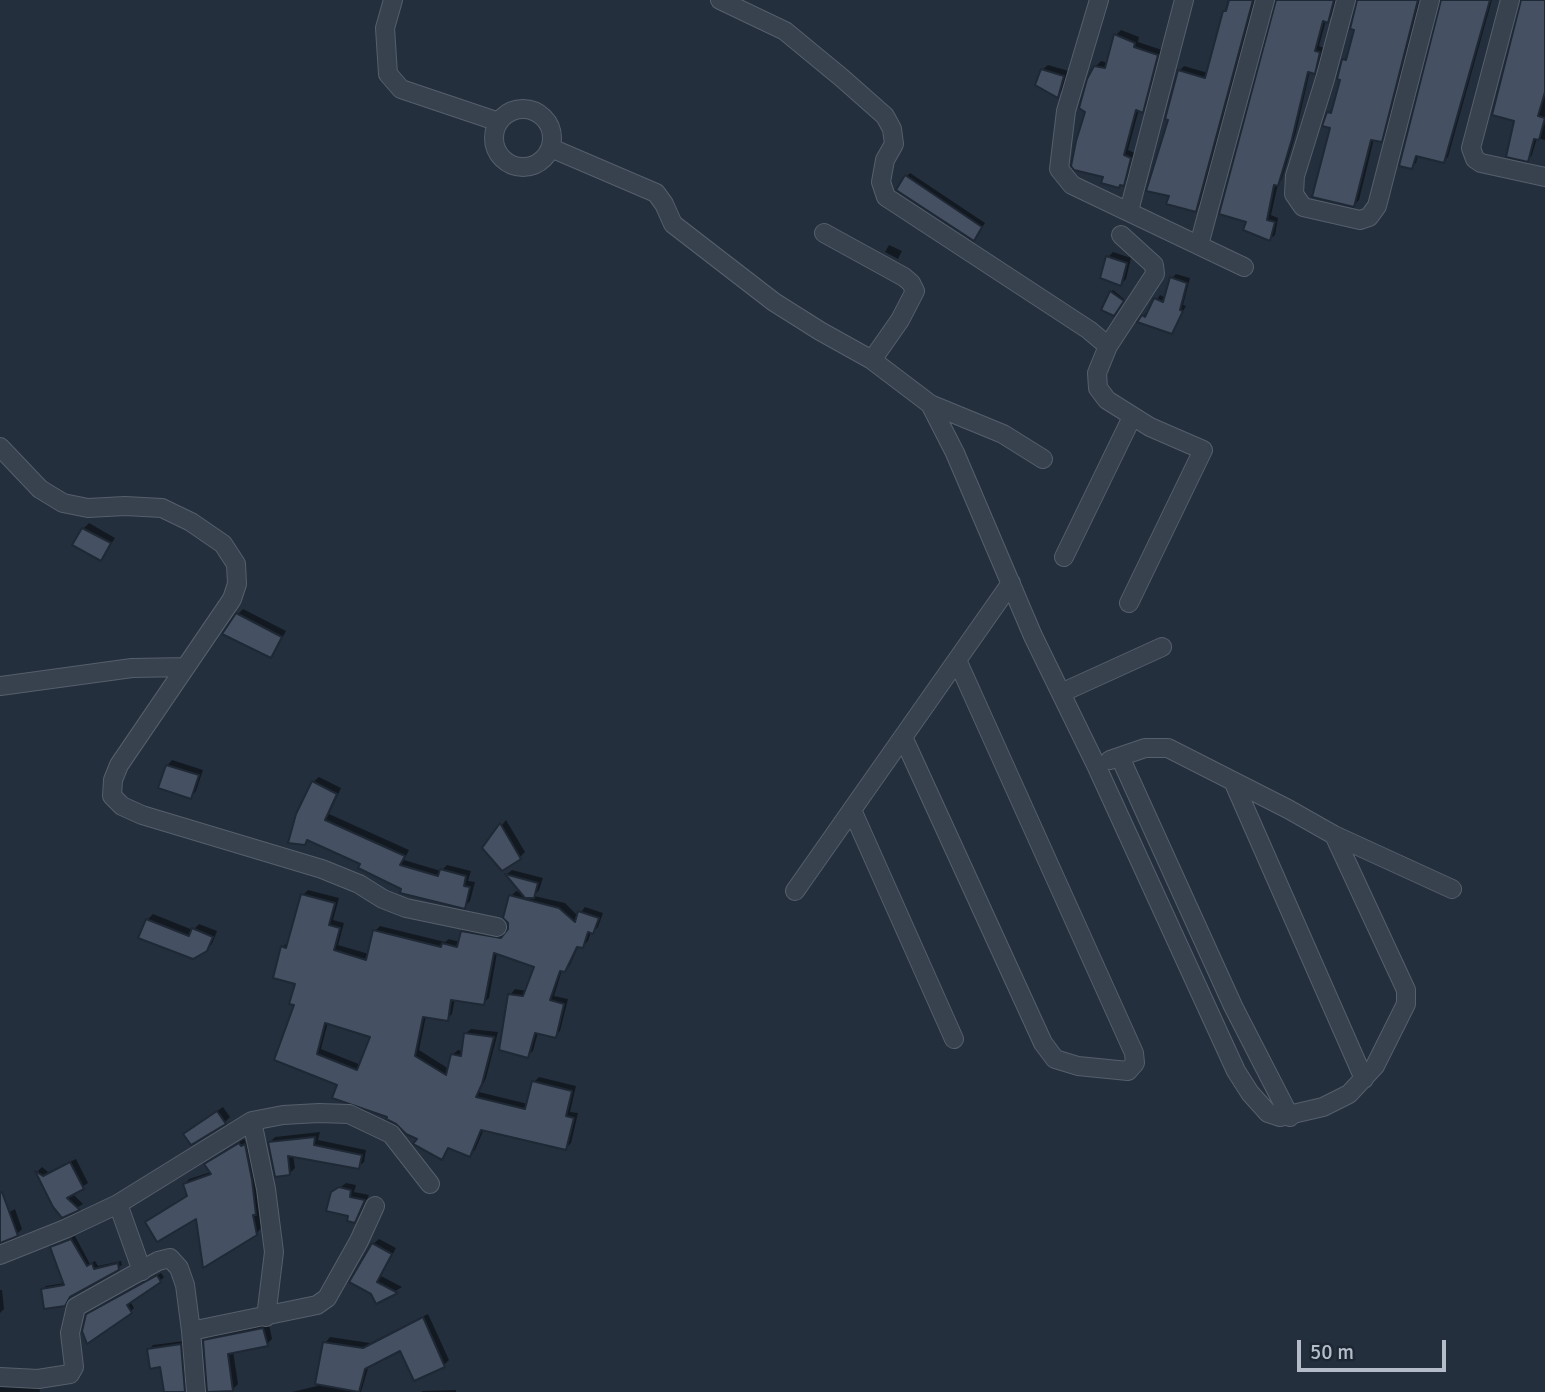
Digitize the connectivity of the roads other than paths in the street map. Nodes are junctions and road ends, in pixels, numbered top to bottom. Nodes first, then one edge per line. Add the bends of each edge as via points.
1 (393, 0) edge
2 (720, 0) edge
3 (1099, 0) edge
4 (1184, 0) edge
5 (1265, 0) edge
6 (1346, 0) edge
7 (1430, 0) edge
8 (1510, 0) edge
9 (499, 122) junction
10 (551, 148) junction
11 (1544, 173) edge
12 (1129, 211) junction
13 (824, 233) dead end
14 (1121, 235) dead end
15 (1199, 245) junction
16 (1244, 267) dead end
17 (1108, 346) junction
18 (872, 360) junction
19 (930, 404) junction
20 (1132, 417) junction
21 (3, 455) edge
22 (1043, 458) dead end
23 (1064, 557) dead end
24 (1011, 583) junction
25 (1129, 603) dead end
26 (1162, 646) dead end
27 (957, 660) junction
28 (186, 667) junction
29 (0, 686) edge
30 (1061, 693) junction
31 (903, 737) junction
32 (1119, 757) junction
33 (1096, 765) junction
34 (1233, 781) junction
35 (852, 810) junction
36 (1334, 835) junction
37 (1452, 888) dead end
38 (795, 891) dead end
39 (497, 927) dead end
40 (954, 1038) dead end
41 (1364, 1079) junction
42 (1290, 1117) junction
43 (252, 1121) junction
44 (430, 1184) dead end
45 (118, 1204) junction
46 (375, 1206) dead end
47 (0, 1255) edge
48 (142, 1271) junction
49 (266, 1317) junction
50 (191, 1331) junction
51 (0, 1377) edge
52 (196, 1392) edge

1 - 9 street via 385,28 388,74 401,89
2 - 17 street via 785,31 885,116 894,144 884,160 881,182 886,197
3 - 12 street via 1066,111 1059,169 1072,184
4 - 12 street
5 - 15 street
6 - 7 street via 1295,176 1294,194 1303,207 1360,220 1377,206
8 - 11 street via 1471,148 1481,163
9 - 10 street via 511,111 528,109 543,116 552,131
9 - 10 street via 494,135 496,149 517,167 531,167
10 - 18 street via 656,193 673,224 774,302
12 - 15 street
13 - 18 street via 904,277 915,291
14 - 17 street via 1154,265 1155,274
15 - 16 street
17 - 20 street via 1097,373 1098,388
18 - 19 street
19 - 22 street via 1003,434
19 - 24 street
20 - 23 street
20 - 25 street via 1203,450
21 - 28 street via 63,503 162,509 223,544 236,564 237,584 232,599
24 - 27 street
24 - 30 street
26 - 30 street
27 - 31 street
27 - 31 street via 1134,1053 1135,1063 1128,1071 1055,1059 1043,1043
28 - 29 street via 132,668
28 - 39 street via 119,765 113,796 122,806 322,869 406,908
30 - 33 street
31 - 35 street
32 - 33 street
32 - 34 street via 1145,748 1168,748
32 - 42 street via 1233,1006
33 - 42 street via 1236,1071 1268,1113
34 - 36 street
34 - 41 street
35 - 38 street
35 - 40 street
36 - 37 street
36 - 41 street via 1406,990 1406,1004 1395,1029
41 - 42 street via 1349,1094
43 - 44 street via 284,1115 349,1114 391,1134
43 - 45 street
43 - 49 street via 274,1252
45 - 47 street
45 - 48 street
46 - 49 street via 327,1298 317,1306
48 - 50 street via 165,1258 175,1261 185,1285
48 - 51 street via 76,1307 70,1332 74,1367 70,1374 38,1379
49 - 50 street
50 - 52 street

